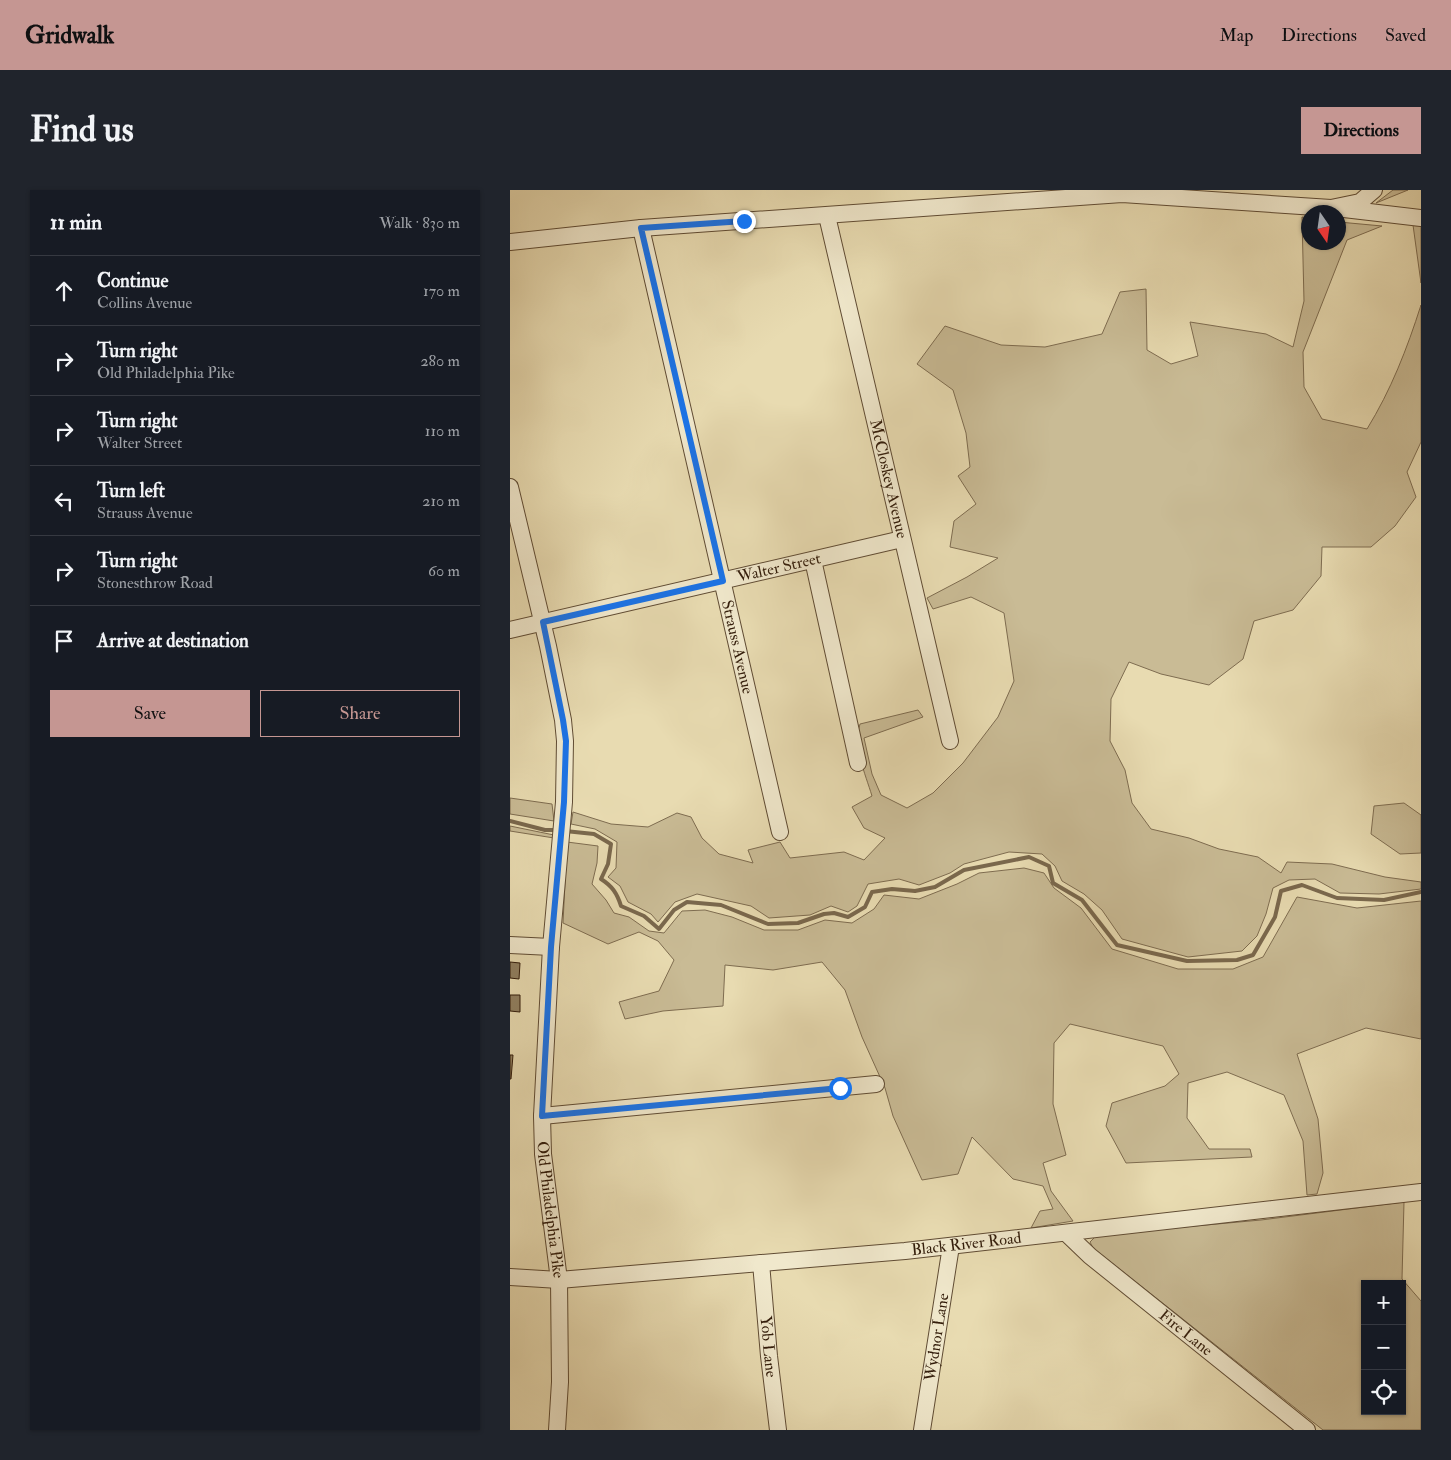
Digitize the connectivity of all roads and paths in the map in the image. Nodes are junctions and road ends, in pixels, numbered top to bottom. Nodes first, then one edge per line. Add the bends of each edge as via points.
1 (1374, 190) edge
2 (1346, 205) edge
3 (1301, 206) edge
4 (1346, 210) edge
5 (828, 216) junction
6 (1421, 218) edge
7 (641, 228) junction
8 (510, 242) edge
9 (510, 487) edge
10 (902, 540) junction
11 (813, 560) junction
12 (723, 581) junction
13 (543, 622) junction
14 (510, 630) edge
15 (950, 742) dead end
16 (858, 763) dead end
17 (780, 832) dead end
18 (510, 945) edge
19 (551, 947) junction
20 (876, 1084) dead end
21 (542, 1116) junction
22 (1421, 1192) edge
23 (1066, 1233) junction
24 (951, 1246) junction
25 (761, 1262) junction
26 (510, 1277) edge
27 (559, 1280) junction
28 (557, 1430) edge
29 (778, 1430) edge
30 (922, 1430) edge
31 (1307, 1430) edge

1 - 2 street via 1360,202
3 - 5 street via 1122,194
4 - 6 street
5 - 7 street
5 - 10 street, McCloskey Avenue
7 - 8 street
7 - 12 street, Strauss Avenue
9 - 13 street, Old Philadelphia Pike
10 - 11 street, Walter Street
10 - 15 street, McCloskey Avenue
11 - 12 street, Walter Street
11 - 16 street
12 - 13 street, Walter Street
12 - 17 street, Strauss Avenue
13 - 14 street, Walter Street
13 - 19 street, Old Philadelphia Pike via 566,741
18 - 19 street
19 - 21 street, Old Philadelphia Pike
20 - 21 street
21 - 27 street, Old Philadelphia Pike via 543,1154
22 - 23 street, Black River Road
23 - 24 street, Black River Road
23 - 31 street, Fire Lane via 1090,1256
24 - 25 street, Black River Road
24 - 30 street, Wydnor Lane
25 - 27 street, Black River Road
25 - 29 street, Yob Lane
26 - 27 street, Black River Road
27 - 28 street, Old Philadelphia Pike

